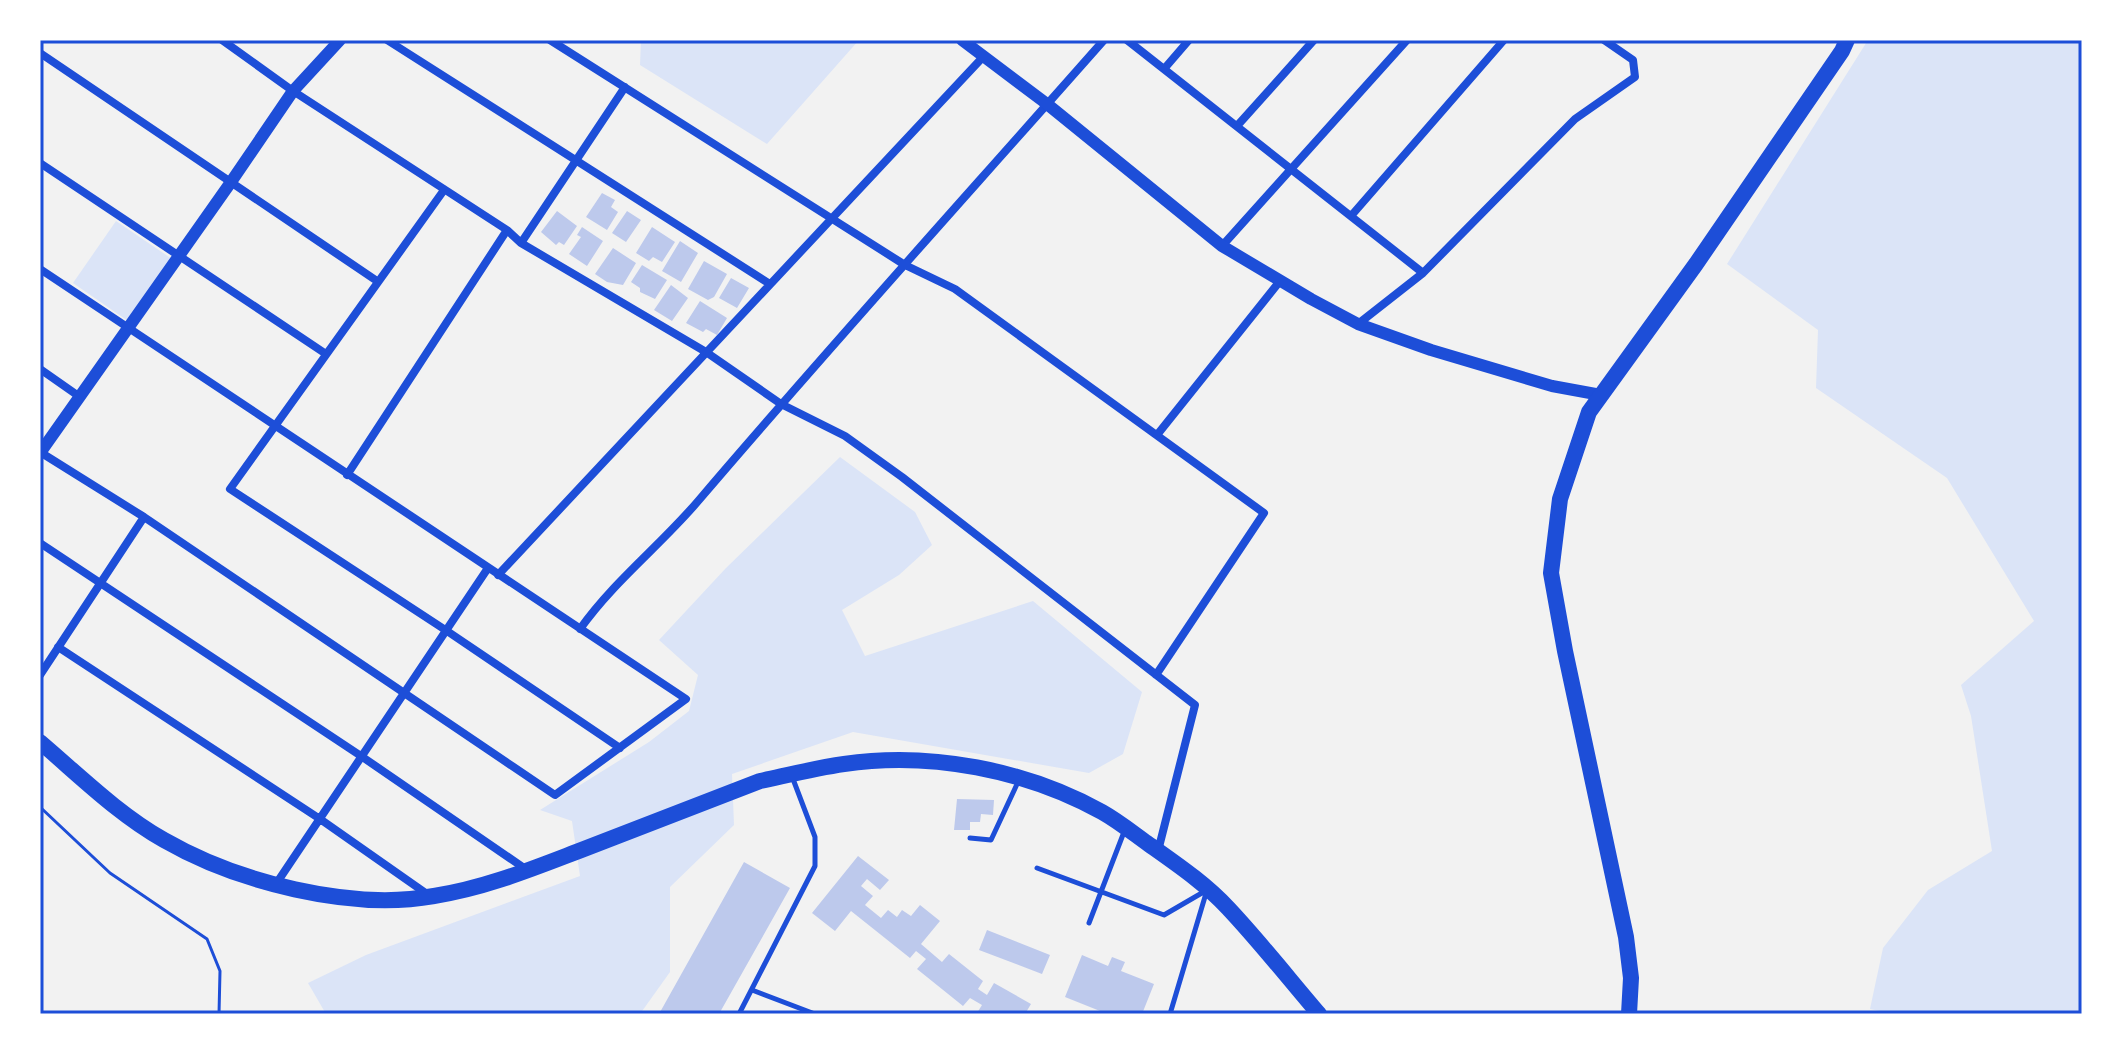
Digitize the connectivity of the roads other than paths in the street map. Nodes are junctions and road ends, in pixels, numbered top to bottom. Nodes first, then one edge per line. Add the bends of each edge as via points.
1 (340, 40) edge
2 (387, 40) edge
3 (550, 40) edge
4 (962, 40) edge
5 (1104, 40) edge
6 (1127, 40) edge
7 (1189, 40) edge
8 (1314, 40) edge
9 (1407, 40) edge
10 (1504, 40) edge
11 (1604, 40) edge
12 (1847, 40) edge
13 (225, 41) edge
14 (40, 53) edge
15 (983, 57) junction
16 (1164, 69) junction
17 (625, 87) junction
18 (293, 91) junction
19 (1047, 104) junction
20 (1237, 126) junction
21 (574, 161) junction
22 (40, 163) edge
23 (1289, 168) junction
24 (231, 182) junction
25 (444, 190) junction
26 (1351, 216) junction
27 (833, 217) junction
28 (507, 230) junction
29 (521, 243) junction
30 (1222, 246) junction
31 (179, 256) junction
32 (905, 265) junction
33 (40, 269) edge
34 (1423, 273) junction
35 (377, 281) junction
36 (1280, 281) junction
37 (770, 284) junction
38 (1358, 324) junction
39 (127, 329) junction
40 (706, 352) junction
41 (326, 354) junction
42 (40, 369) edge
43 (1601, 395) junction
44 (80, 397) junction
45 (781, 404) junction
46 (276, 428) junction
47 (1157, 435) junction
48 (40, 452) edge
49 (347, 475) junction
50 (144, 517) junction
51 (40, 543) edge
52 (488, 568) junction
53 (498, 575) junction
54 (100, 584) junction
55 (580, 629) junction
56 (447, 631) junction
57 (58, 647) junction
58 (40, 675) edge
59 (1156, 675) junction
60 (403, 694) junction
61 (40, 742) edge
62 (620, 748) junction
63 (361, 756) junction
64 (791, 774) junction
65 (1020, 777) junction
66 (320, 819) junction
67 (1125, 827) junction
68 (970, 838) dead end
69 (1158, 851) junction
70 (1037, 868) dead end
71 (527, 870) junction
72 (276, 884) junction
73 (1207, 890) junction
74 (1101, 891) junction
75 (430, 897) junction
76 (1089, 923) dead end
77 (752, 990) junction
78 (739, 1014) edge
79 (815, 1014) edge
80 (1170, 1014) edge
81 (1319, 1014) edge
82 (1629, 1014) edge

1 - 18 street
2 - 21 street
3 - 17 street
4 - 15 street
5 - 19 street
6 - 16 street
7 - 16 street
8 - 20 street
9 - 23 street
10 - 26 street
11 - 34 street via 1633,60 1635,77 1575,119
12 - 43 main road
13 - 18 street
14 - 24 street
15 - 19 street
15 - 27 street
16 - 20 street
17 - 21 street
17 - 27 street
18 - 24 street
18 - 25 street
19 - 30 street
19 - 32 street
20 - 23 street
21 - 29 street
21 - 37 street
22 - 31 street
23 - 26 street
23 - 30 street
24 - 31 street
24 - 35 street
25 - 28 street
25 - 35 street
26 - 34 street
27 - 32 street
27 - 37 street
28 - 29 street
28 - 49 street
29 - 40 street
30 - 36 street
31 - 39 street
31 - 41 street
32 - 45 street
32 - 47 street via 955,289
33 - 39 street
34 - 38 street
35 - 41 street
36 - 38 street
36 - 47 street
37 - 40 street
38 - 43 street via 1552,386
39 - 44 street
39 - 46 street
40 - 45 street
40 - 53 street
41 - 46 street
42 - 44 street
43 - 82 main road via 1589,412 1560,499 1551,573 1626,937
44 - 48 street
45 - 55 street
45 - 59 street via 845,436 902,477
46 - 49 street
46 - 56 street via 230,489
47 - 59 street via 1264,513
48 - 50 street
49 - 52 street
50 - 54 street
50 - 60 street
51 - 54 street
52 - 53 street
52 - 56 street
53 - 55 street
54 - 57 street
54 - 63 street
55 - 62 street via 686,699
56 - 60 street
56 - 62 street
57 - 58 street
57 - 66 street
59 - 69 street via 1195,705
60 - 62 street via 555,795
60 - 63 street
61 - 72 main road via 165,841 221,867
63 - 66 street
63 - 71 street
64 - 65 main road via 846,763 897,761 959,764
64 - 71 main road via 760,781
64 - 77 lane via 815,837 815,866
65 - 67 main road via 1103,812
65 - 68 lane via 991,840
66 - 72 street
66 - 75 street
67 - 69 main road
67 - 74 lane
69 - 73 main road
70 - 74 lane
71 - 75 main road
72 - 75 main road via 378,901
73 - 74 lane via 1164,915
73 - 80 lane
73 - 81 main road
74 - 76 lane
77 - 78 lane
77 - 79 lane

